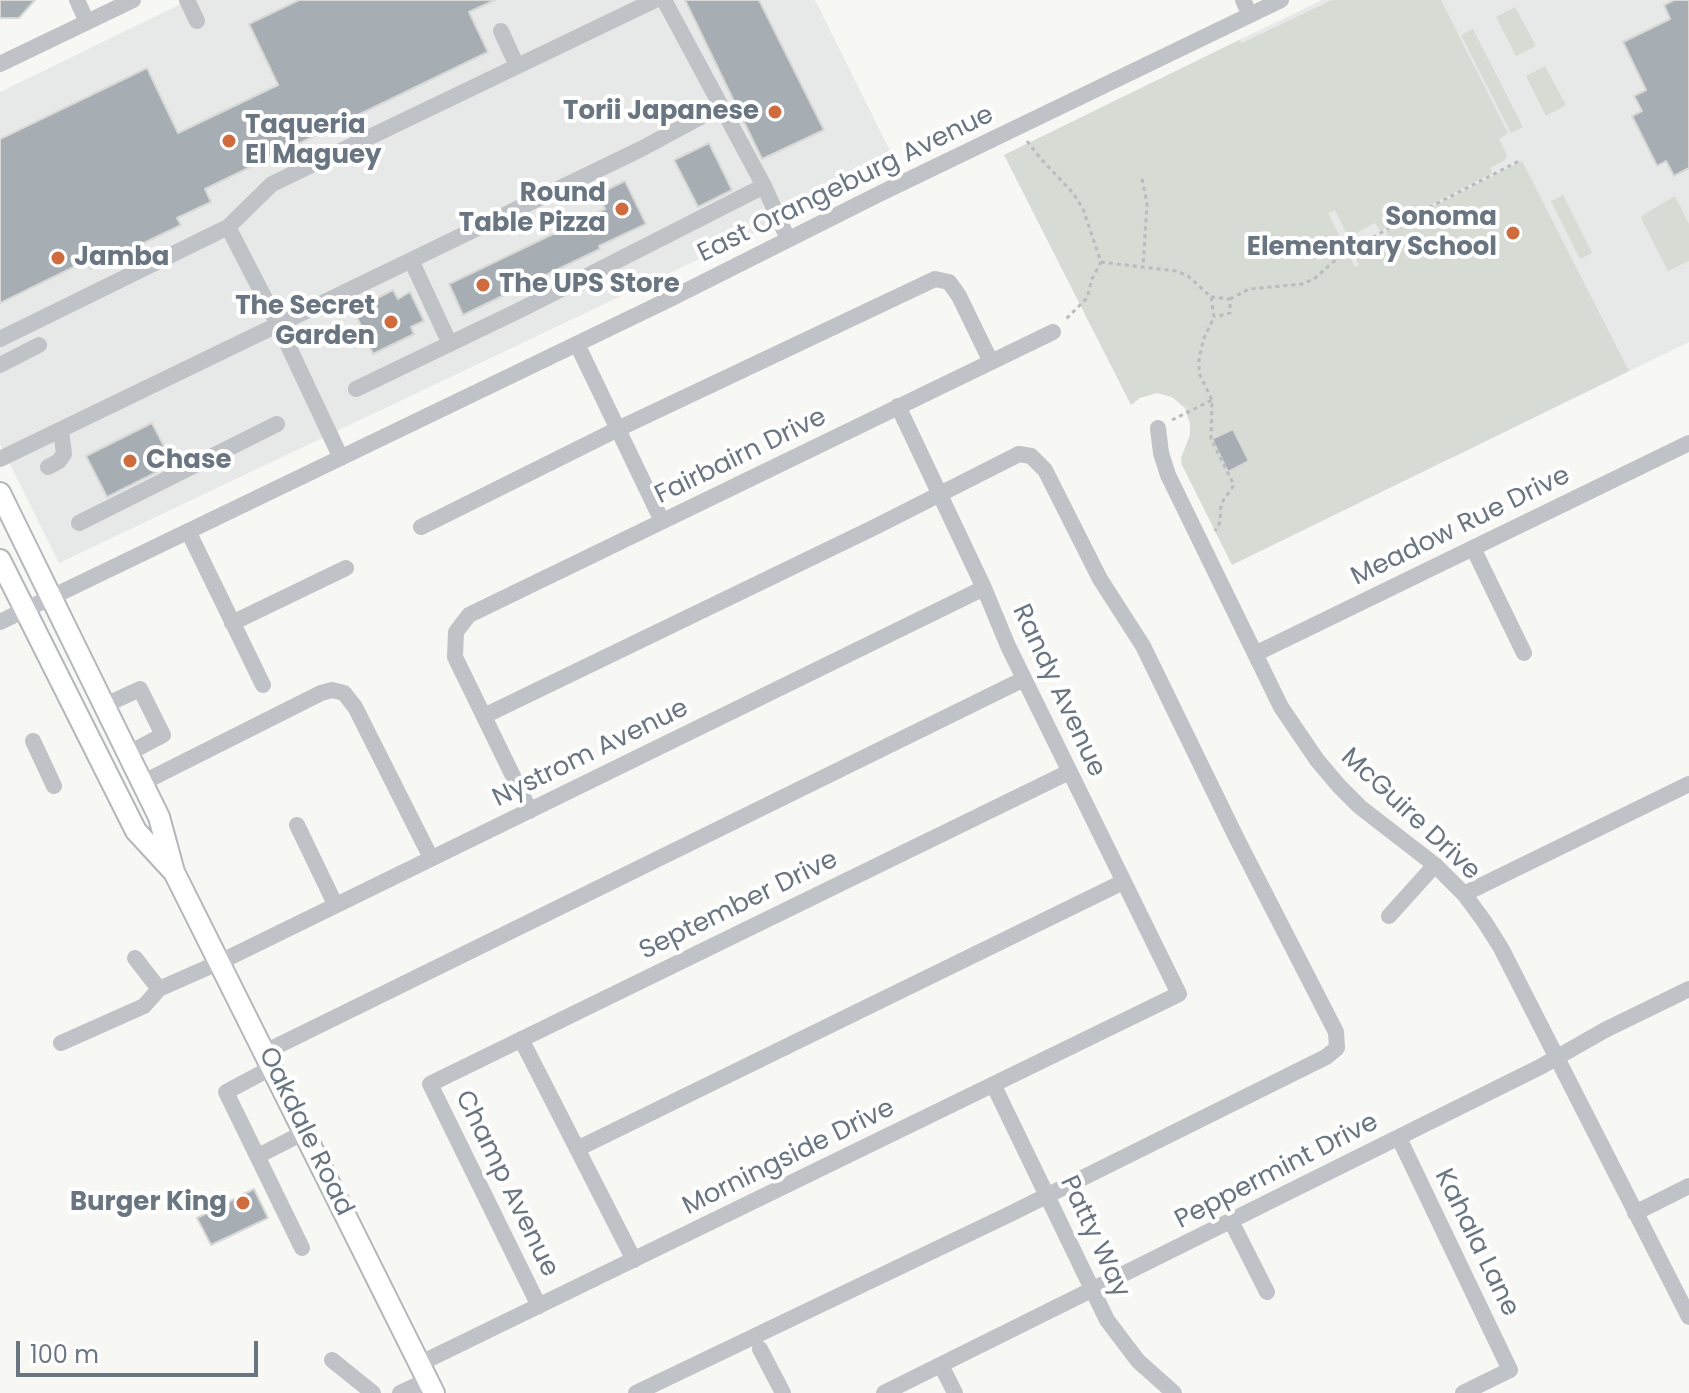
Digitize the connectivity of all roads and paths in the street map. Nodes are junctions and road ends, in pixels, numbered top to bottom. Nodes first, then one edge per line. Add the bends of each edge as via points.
1 (77, 0) edge
2 (133, 0) edge
3 (187, 0) edge
4 (655, 0) edge
5 (664, 0) edge
6 (1281, 0) edge
7 (1246, 8) edge
8 (197, 21) dead end
9 (87, 22) junction
10 (501, 31) dead end
11 (0, 64) edge
12 (517, 66) junction
13 (721, 106) junction
14 (1020, 127) junction
15 (1521, 160) dead end
16 (1142, 179) dead end
17 (764, 186) junction
18 (228, 227) junction
19 (788, 239) junction
20 (411, 260) junction
21 (1101, 262) junction
22 (1143, 268) junction
23 (1211, 297) junction
24 (1230, 299) junction
25 (1214, 317) junction
26 (278, 324) junction
27 (1053, 332) joint
28 (0, 339) edge
29 (450, 344) junction
30 (577, 344) junction
31 (39, 345) dead end
32 (991, 362) junction
33 (0, 365) edge
34 (356, 389) dead end
35 (1212, 400) junction
36 (898, 406) junction
37 (277, 424) dead end
38 (1158, 428) joint
39 (618, 429) junction
40 (61, 430) junction
41 (1687, 449) edge
42 (341, 458) junction
43 (0, 459) edge
44 (48, 467) dead end
45 (0, 493) edge
46 (939, 493) junction
47 (662, 521) junction
48 (79, 523) dead end
49 (421, 527) dead end
50 (188, 531) junction
51 (1199, 540) junction
52 (1473, 548) junction
53 (0, 560) edge
54 (346, 568) dead end
55 (984, 588) junction
56 (51, 597) junction
57 (25, 610) junction
58 (0, 622) edge
59 (232, 623) junction
60 (1524, 653) dead end
61 (1255, 654) junction
62 (1024, 679) junction
63 (263, 685) dead end
64 (103, 706) junction
65 (484, 716) junction
66 (33, 741) dead end
67 (127, 754) junction
68 (1069, 772) junction
69 (142, 783) junction
70 (1689, 784) edge
71 (54, 786) dead end
72 (530, 811) junction
73 (297, 825) dead end
74 (431, 858) junction
75 (1435, 865) junction
76 (174, 872) junction
77 (1123, 882) junction
78 (1464, 894) junction
79 (335, 904) junction
80 (1389, 916) dead end
81 (135, 958) dead end
82 (220, 962) junction
83 (159, 989) junction
84 (1689, 989) edge
85 (1179, 994) joint
86 (521, 1039) junction
87 (61, 1043) dead end
88 (1556, 1057) junction
89 (269, 1060) junction
90 (430, 1084) joint
91 (994, 1086) junction
92 (305, 1132) junction
93 (1399, 1138) junction
94 (577, 1149) junction
95 (258, 1156) junction
96 (1689, 1186) edge
97 (1047, 1193) junction
98 (1635, 1213) junction
99 (1231, 1221) junction
100 (302, 1248) dead end
101 (634, 1260) junction
102 (1093, 1291) junction
103 (1267, 1292) dead end
104 (539, 1306) junction
105 (1689, 1317) edge
106 (760, 1349) dead end
107 (332, 1360) dead end
108 (941, 1365) junction
109 (427, 1379) edge
110 (373, 1393) edge
111 (400, 1393) edge
112 (636, 1393) edge
113 (783, 1393) edge
114 (884, 1393) edge
115 (955, 1393) edge
116 (1174, 1393) edge
117 (1463, 1393) edge

1 - 9 street
2 - 9 street
3 - 8 street
4 - 12 street
5 - 13 street
6 - 7 street, East Orangeburg Avenue
7 - 14 street, East Orangeburg Avenue
9 - 11 street
10 - 12 street
12 - 18 street via 272,184
13 - 17 street
13 - 20 street
14 - 19 street, East Orangeburg Avenue
14 - 21 path via 1083,209
15 - 24 path via 1389,228 1339,257 1314,279 1249,289
16 - 22 path via 1147,203
17 - 19 street
17 - 29 street
18 - 26 street
18 - 28 street
19 - 30 street, East Orangeburg Avenue
20 - 26 street
20 - 29 street
21 - 22 path
21 - 27 path via 1087,298
22 - 23 path via 1188,276
23 - 24 path
23 - 25 path
24 - 25 path via 1230,313
25 - 35 path via 1199,358 1199,373
26 - 40 street
26 - 42 street
27 - 32 street, Fairbairn Drive
29 - 34 street
30 - 39 street
30 - 42 street, East Orangeburg Avenue
31 - 33 street
32 - 36 street, Fairbairn Drive
32 - 39 street via 959,296 949,282 935,279
35 - 38 path
35 - 51 path via 1211,439 1234,485 1221,504 1217,529
36 - 46 street, Randy Avenue
36 - 47 street, Fairbairn Drive
37 - 48 street
38 - 51 street, McGuire Drive via 1168,475
39 - 47 street
39 - 49 street
40 - 43 street
40 - 44 street via 64,454
41 - 52 street, Meadow Rue Drive
42 - 50 street, East Orangeburg Avenue
45 - 56 main road, Oakdale Road
46 - 55 street, Randy Avenue
46 - 65 street
46 - 97 street via 1019,454 1031,456 1045,470 1100,579 1143,646 1336,1032 1337,1048 1326,1057
47 - 65 street, Fairbairn Drive via 469,615 456,632 455,657
50 - 56 street, East Orangeburg Avenue
50 - 59 street
51 - 61 street, McGuire Drive
52 - 60 street
52 - 61 street, Meadow Rue Drive
53 - 57 main road, Oakdale Road
54 - 59 street
55 - 62 street, Randy Avenue
55 - 72 street, Nystrom Avenue
56 - 57 street, East Orangeburg Avenue
56 - 64 main road, Oakdale Road
57 - 58 street, East Orangeburg Avenue
57 - 76 main road, Oakdale Road via 136,831
59 - 63 street
61 - 75 street, McGuire Drive via 1281,707 1317,760 1360,807
62 - 68 street, Randy Avenue
62 - 89 street
64 - 67 main road, Oakdale Road
64 - 67 street via 140,689 163,735
65 - 72 street
66 - 71 street
67 - 69 main road, Oakdale Road
68 - 77 street, Randy Avenue
68 - 86 street, September Drive
69 - 74 street via 321,693 344,693
69 - 76 main road, Oakdale Road via 159,817
70 - 78 street
72 - 74 street, Nystrom Avenue
73 - 79 street
74 - 79 street, Nystrom Avenue
75 - 78 street, McGuire Drive
75 - 80 street
76 - 82 main road, Oakdale Road
77 - 85 street, Randy Avenue
77 - 94 street
78 - 88 street, McGuire Drive via 1501,948
79 - 82 street, Nystrom Avenue
81 - 83 street
82 - 83 street, Nystrom Avenue
82 - 89 main road, Oakdale Road
83 - 87 street, Nystrom Avenue via 144,1006
84 - 88 street, Peppermint Drive
85 - 91 street, Morningside Drive
86 - 90 street, September Drive
86 - 94 street
88 - 93 street, Peppermint Drive
88 - 98 street, McGuire Drive
89 - 92 main road, Oakdale Road
89 - 95 street via 226,1092
90 - 104 street, Champ Avenue
91 - 97 street, Patty Way
91 - 101 street, Morningside Drive
92 - 95 street
92 - 109 main road, Oakdale Road
93 - 99 street, Peppermint Drive
93 - 117 street, Kahala Lane via 1510,1370
94 - 101 street
95 - 100 street
96 - 98 street
97 - 102 street, Patty Way
97 - 112 street
98 - 105 street, McGuire Drive
99 - 102 street, Peppermint Drive
99 - 103 street
101 - 104 street, Morningside Drive
102 - 108 street, Peppermint Drive
102 - 116 street, Patty Way via 1118,1338
104 - 109 street, Morningside Drive
106 - 113 street
107 - 110 street
108 - 114 street, Peppermint Drive
108 - 115 street
109 - 111 street, Morningside Drive

